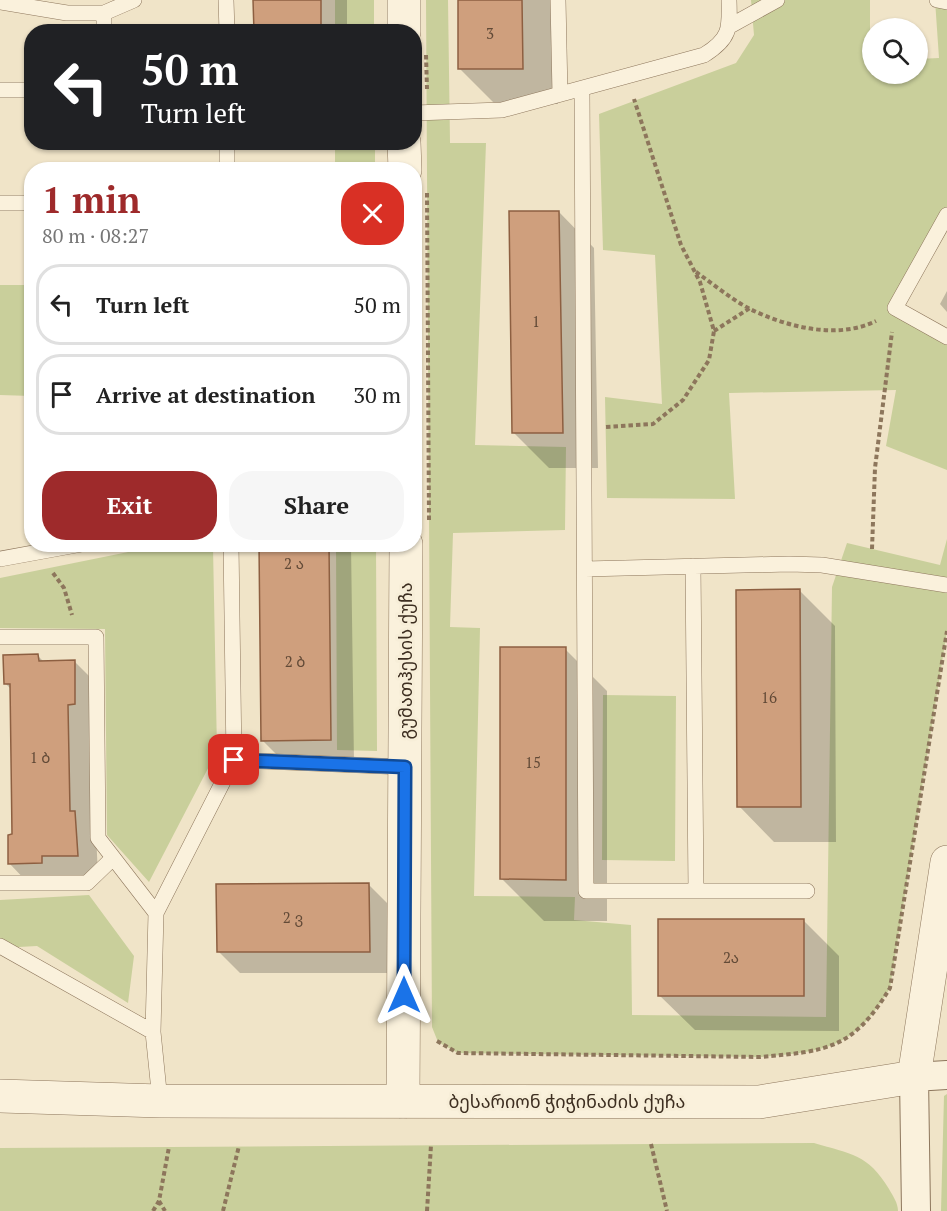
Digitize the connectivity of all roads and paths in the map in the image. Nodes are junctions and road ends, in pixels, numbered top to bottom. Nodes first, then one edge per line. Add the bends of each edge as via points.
1 (134, 0) edge
2 (226, 0) edge
3 (404, 0) edge
4 (558, 0) edge
5 (729, 0) edge
6 (777, 0) edge
7 (937, 0) edge
8 (0, 2) edge
9 (947, 2) edge
10 (104, 13) junction
11 (104, 24) edge
12 (227, 24) edge
13 (404, 24) edge
14 (730, 26) junction
15 (626, 76) junction
16 (582, 89) junction
17 (0, 90) edge
18 (24, 90) edge
19 (560, 94) junction
20 (422, 113) edge
21 (0, 203) edge
22 (24, 203) edge
23 (947, 215) edge
24 (695, 272) junction
25 (750, 308) junction
26 (895, 308) junction
27 (714, 331) junction
28 (947, 337) edge
29 (584, 429) junction
30 (39, 552) joint
31 (231, 552) edge
32 (406, 552) edge
33 (0, 559) edge
34 (693, 566) junction
35 (585, 569) junction
36 (872, 573) junction
37 (947, 585) edge
38 (74, 637) junction
39 (0, 638) edge
40 (234, 760) junction
41 (405, 767) junction
42 (113, 858) junction
43 (947, 862) edge
44 (0, 884) edge
45 (696, 891) junction
46 (807, 891) dead end
47 (156, 913) junction
48 (0, 946) edge
49 (153, 1032) junction
50 (947, 1075) edge
51 (914, 1077) junction
52 (0, 1096) edge
53 (160, 1101) junction
54 (403, 1102) junction
55 (651, 1144) dead end
56 (431, 1145) dead end
57 (239, 1146) dead end
58 (169, 1147) dead end
59 (159, 1202) junction
60 (153, 1211) edge
61 (165, 1211) edge
62 (223, 1211) edge
63 (428, 1211) edge
64 (667, 1211) edge
65 (916, 1211) edge

1 - 10 lane
2 - 12 lane
3 - 13 street
4 - 19 lane
5 - 14 lane
6 - 14 lane
7 - 9 lane
8 - 10 lane via 67,13
10 - 11 lane
14 - 15 lane via 721,45 704,55
15 - 16 lane
15 - 24 path via 681,245
16 - 19 lane
16 - 29 lane
17 - 18 lane
19 - 20 lane via 502,110
21 - 22 lane
23 - 26 lane
24 - 25 path
24 - 27 path
25 - 26 path via 809,329 858,329
25 - 27 path
26 - 28 lane
26 - 36 path via 875,468
27 - 29 path via 709,360 684,400 653,424
29 - 35 lane
30 - 33 lane
30 - 38 path via 64,588 75,624
31 - 40 lane
32 - 41 street, გუმათჰესის ქუჩა
34 - 35 lane
34 - 36 lane via 822,565
34 - 45 lane
35 - 45 lane via 586,891
36 - 37 lane
38 - 39 lane
38 - 42 lane via 96,637 98,838
40 - 41 lane
40 - 47 lane
41 - 54 street, გუმათჰესის ქუჩა
42 - 44 lane via 87,883
42 - 47 lane
43 - 51 street
45 - 46 lane
47 - 49 lane
48 - 49 lane
49 - 53 lane
50 - 51 street
51 - 54 street, ბესარიონ ჭიჭინაძის ქუჩა via 759,1102
51 - 65 street
52 - 53 street, ბესარიონ ჭიჭინაძის ქუჩა
53 - 54 street, ბესარიონ ჭიჭინაძის ქუჩა
55 - 64 path
56 - 63 path
57 - 62 path
58 - 59 path
59 - 60 path
59 - 61 path

